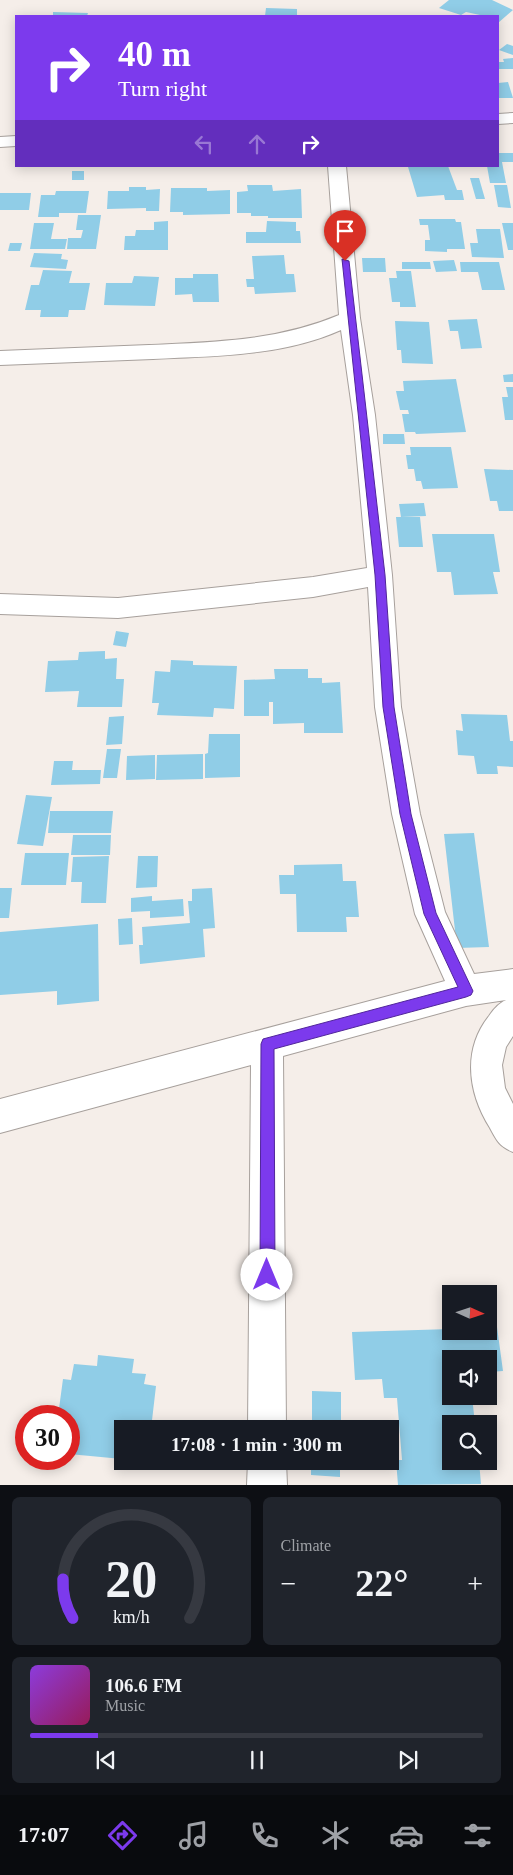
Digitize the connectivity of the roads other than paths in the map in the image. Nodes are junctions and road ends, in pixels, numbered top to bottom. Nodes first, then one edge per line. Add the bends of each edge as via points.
1 (513, 118) edge
2 (499, 119) edge
3 (15, 141) edge
4 (0, 142) edge
5 (337, 167) edge
6 (350, 318) junction
7 (0, 358) edge
8 (380, 575) junction
9 (0, 604) edge
10 (513, 984) edge
11 (466, 991) junction
12 (513, 1013) edge
13 (267, 1044) junction
14 (0, 1116) edge
15 (513, 1135) edge
16 (267, 1420) edge
17 (267, 1470) edge
18 (267, 1485) edge

1 - 2 street
3 - 4 street
5 - 6 street
6 - 7 street via 318,332 275,342 216,349
6 - 8 street via 364,415
8 - 9 street via 313,587 158,605 118,608
8 - 11 street via 388,707 406,814 430,914
10 - 11 street
11 - 13 street
12 - 15 street via 488,1044 486,1071 493,1101
13 - 14 street
13 - 16 street
17 - 18 street

